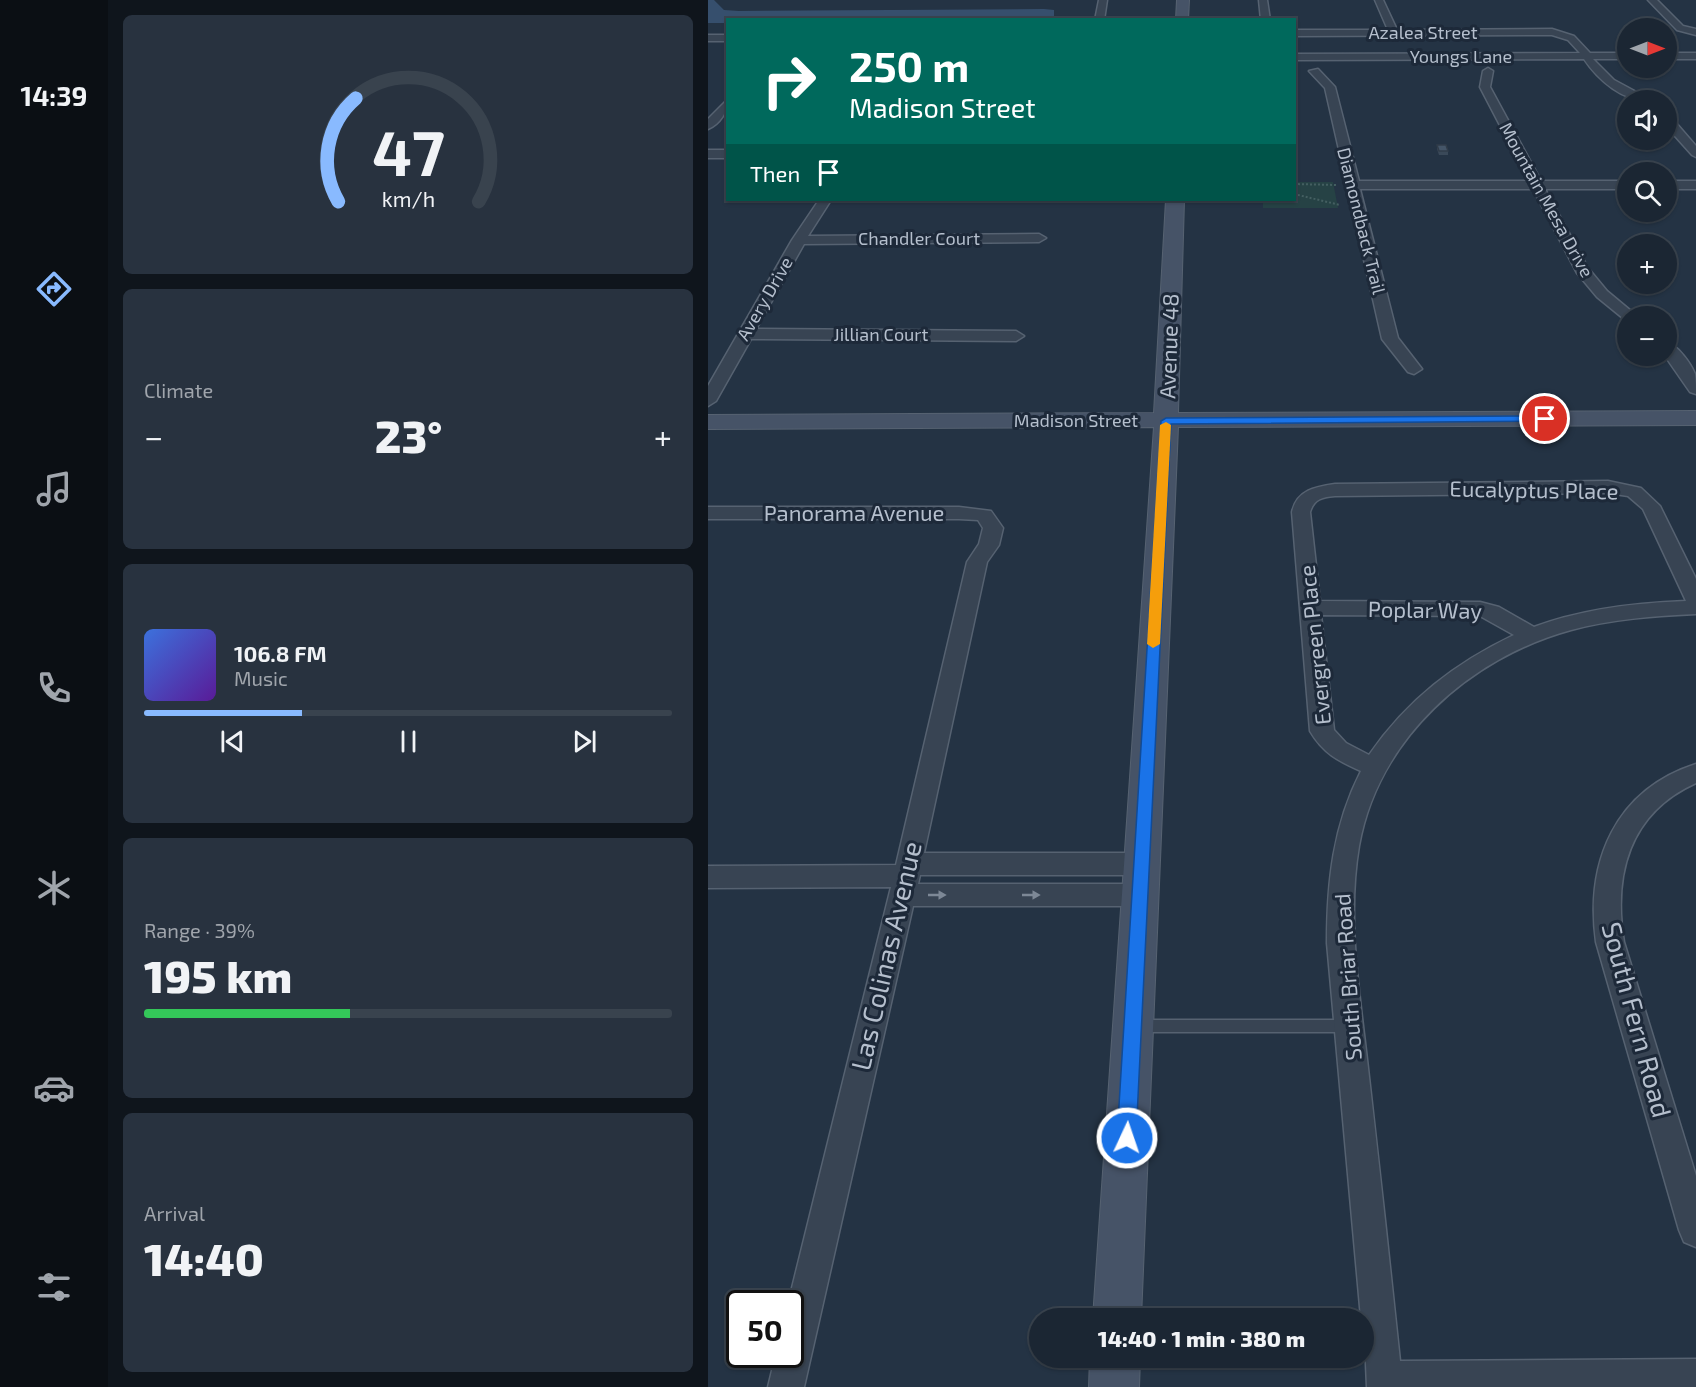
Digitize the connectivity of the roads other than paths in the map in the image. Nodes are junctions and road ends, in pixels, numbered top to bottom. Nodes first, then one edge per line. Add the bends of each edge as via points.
1 (1103, 0) edge
2 (1183, 0) edge
3 (1263, 0) edge
4 (1379, 0) edge
5 (1653, 0) edge
6 (1099, 18) edge
7 (1182, 18) edge
8 (1266, 18) edge
9 (1696, 32) edge
10 (1296, 33) edge
11 (1394, 33) junction
12 (708, 38) edge
13 (726, 38) edge
14 (1586, 56) junction
15 (1617, 56) edge
16 (1677, 56) edge
17 (1696, 56) edge
18 (1296, 57) edge
19 (1314, 71) dead end
20 (1488, 71) dead end
21 (1627, 90) edge
22 (726, 104) edge
23 (708, 126) edge
24 (1677, 131) edge
25 (1696, 153) edge
26 (708, 154) edge
27 (726, 154) edge
28 (1346, 185) junction
29 (1537, 185) junction
30 (1617, 185) edge
31 (1677, 185) edge
32 (1696, 185) edge
33 (824, 201) edge
34 (1175, 201) edge
35 (1039, 238) dead end
36 (800, 240) junction
37 (1618, 306) edge
38 (745, 334) junction
39 (1016, 336) dead end
40 (1677, 359) edge
41 (1414, 369) dead end
42 (1696, 389) edge
43 (708, 401) edge
44 (1696, 418) edge
45 (1166, 421) junction
46 (708, 422) edge
47 (1308, 496) joint
48 (708, 513) edge
49 (993, 528) joint
50 (1696, 600) edge
51 (1696, 607) edge
52 (1310, 608) junction
53 (1532, 636) junction
54 (1375, 767) junction
55 (1696, 773) edge
56 (708, 878) edge
57 (906, 879) junction
58 (1141, 880) junction
59 (1133, 1026) junction
60 (1350, 1026) junction
61 (1696, 1230) edge
62 (1118, 1308) edge
63 (1115, 1368) edge
64 (1696, 1377) edge
65 (1384, 1383) edge
66 (786, 1387) edge
67 (1114, 1387) edge

1 - 6 street
2 - 7 main road
3 - 8 street
4 - 11 street
5 - 9 street via 1680,28
10 - 11 street, Azalea Street
11 - 14 street, Azalea Street via 1552,32 1576,39
12 - 13 street
14 - 15 street, Youngs Lane
14 - 18 street, Youngs Lane
14 - 21 street via 1609,81
16 - 17 street
19 - 28 street, Diamondback Trail via 1330,87
20 - 29 street, Mountain Mesa Drive via 1485,87
22 - 23 street
24 - 25 street
26 - 27 street
28 - 29 street
28 - 41 street, Diamondback Trail via 1390,339
29 - 30 street
29 - 37 street, Mountain Mesa Drive via 1587,278
31 - 32 street
33 - 36 street, Avery Drive
34 - 45 main road, Avenue 48
35 - 36 street, Chandler Court
36 - 38 street, Avery Drive
38 - 39 street, Jillian Court
38 - 43 street, Avery Drive
40 - 42 street
44 - 45 main road, Madison Street
45 - 46 main road, Madison Street
45 - 58 main road, Avenue 48
47 - 50 street, Eucalyptus Place via 1345,490 1608,487 1634,492 1651,506
47 - 52 street, Evergreen Place via 1301,512
48 - 49 street, Panorama Avenue via 959,513 984,515
49 - 57 street, Las Colinas Avenue via 989,545 977,561
51 - 53 street, South Briar Road via 1607,615
52 - 53 street, Poplar Way via 1480,609
52 - 54 street, Evergreen Place via 1322,731 1335,749
53 - 54 street, South Briar Road via 1450,682 1406,723
54 - 60 street, South Briar Road via 1352,825 1340,901
55 - 61 street, South Fern Road via 1662,788 1629,825 1610,865 1605,906 1610,942
56 - 57 street
57 - 58 street
57 - 66 street, Las Colinas Avenue
58 - 59 main road, Avenue 48
59 - 60 lane
59 - 62 main road, Avenue 48
60 - 65 street, South Briar Road
63 - 67 main road
64 - 65 street

